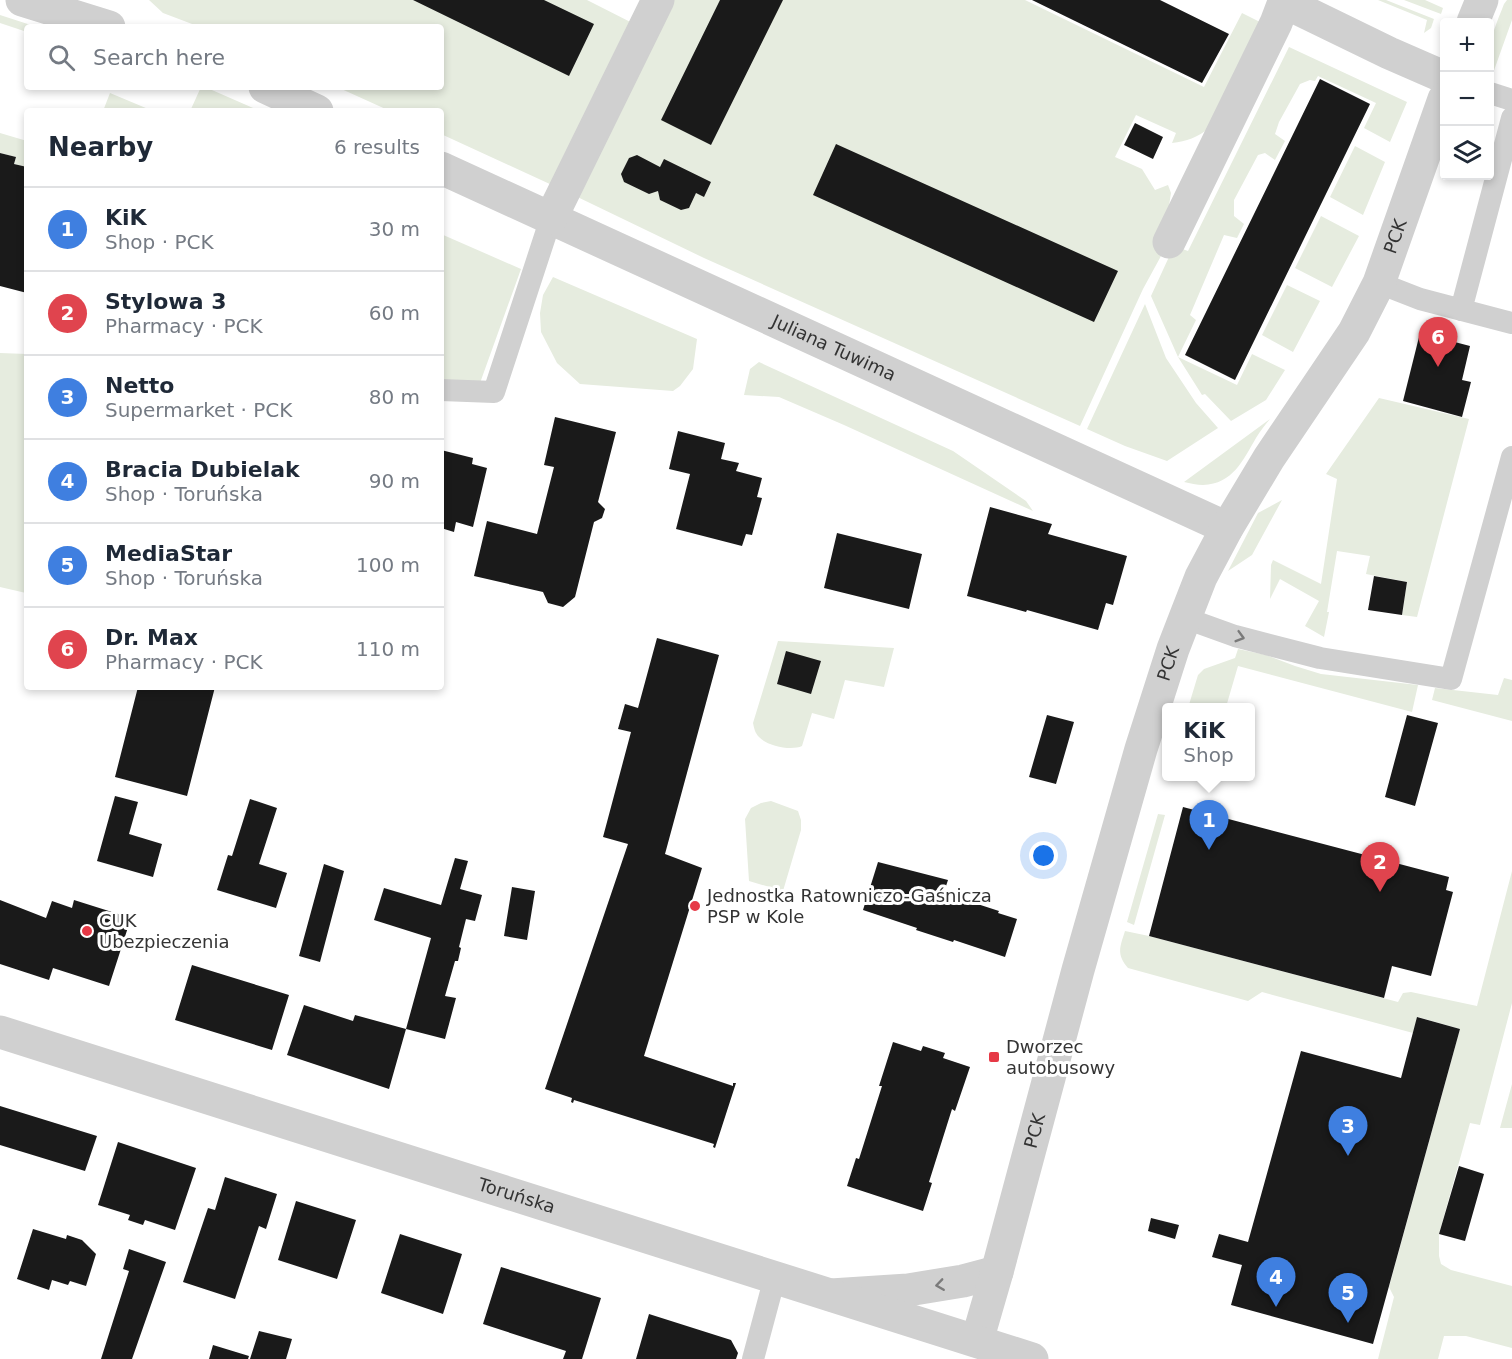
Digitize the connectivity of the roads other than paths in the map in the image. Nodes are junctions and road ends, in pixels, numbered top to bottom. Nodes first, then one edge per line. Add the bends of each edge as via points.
1 (22, 0) edge
2 (658, 0) edge
3 (1482, 0) edge
4 (1282, 1) edge
5 (1475, 18) edge
6 (99, 24) edge
7 (1440, 75) edge
8 (272, 90) edge
9 (1494, 94) edge
10 (1512, 100) edge
11 (310, 108) edge
12 (1440, 110) edge
13 (1512, 118) edge
14 (444, 169) edge
15 (551, 218) junction
16 (1169, 242) dead end
17 (1378, 283) junction
18 (1461, 310) junction
19 (1512, 323) edge
20 (444, 390) edge
21 (1512, 457) edge
22 (1227, 528) junction
23 (1185, 618) junction
24 (0, 1032) edge
25 (998, 1272) junction
26 (775, 1277) junction
27 (831, 1295) junction
28 (977, 1341) junction
29 (753, 1359) edge
30 (1032, 1359) edge

1 - 6 street
2 - 15 street
3 - 5 street
4 - 7 street
4 - 16 street via 1276,23
8 - 11 street
9 - 10 lane
12 - 17 street, PCK
13 - 18 lane
14 - 15 street, Juliana Tuwima
15 - 20 lane via 494,392
15 - 22 street, Juliana Tuwima
17 - 18 lane
17 - 22 street, PCK via 1354,332
18 - 19 lane
23 -> 21 lane via 1235,636 1320,658 1451,679
22 - 23 street, PCK
23 - 25 street, PCK via 1141,749
24 - 26 street, Toruńska
25 -> 27 street via 908,1290
25 - 28 street, PCK
26 - 27 street, Toruńska
26 - 29 lane
27 - 28 street, Toruńska
28 - 30 street, Toruńska

